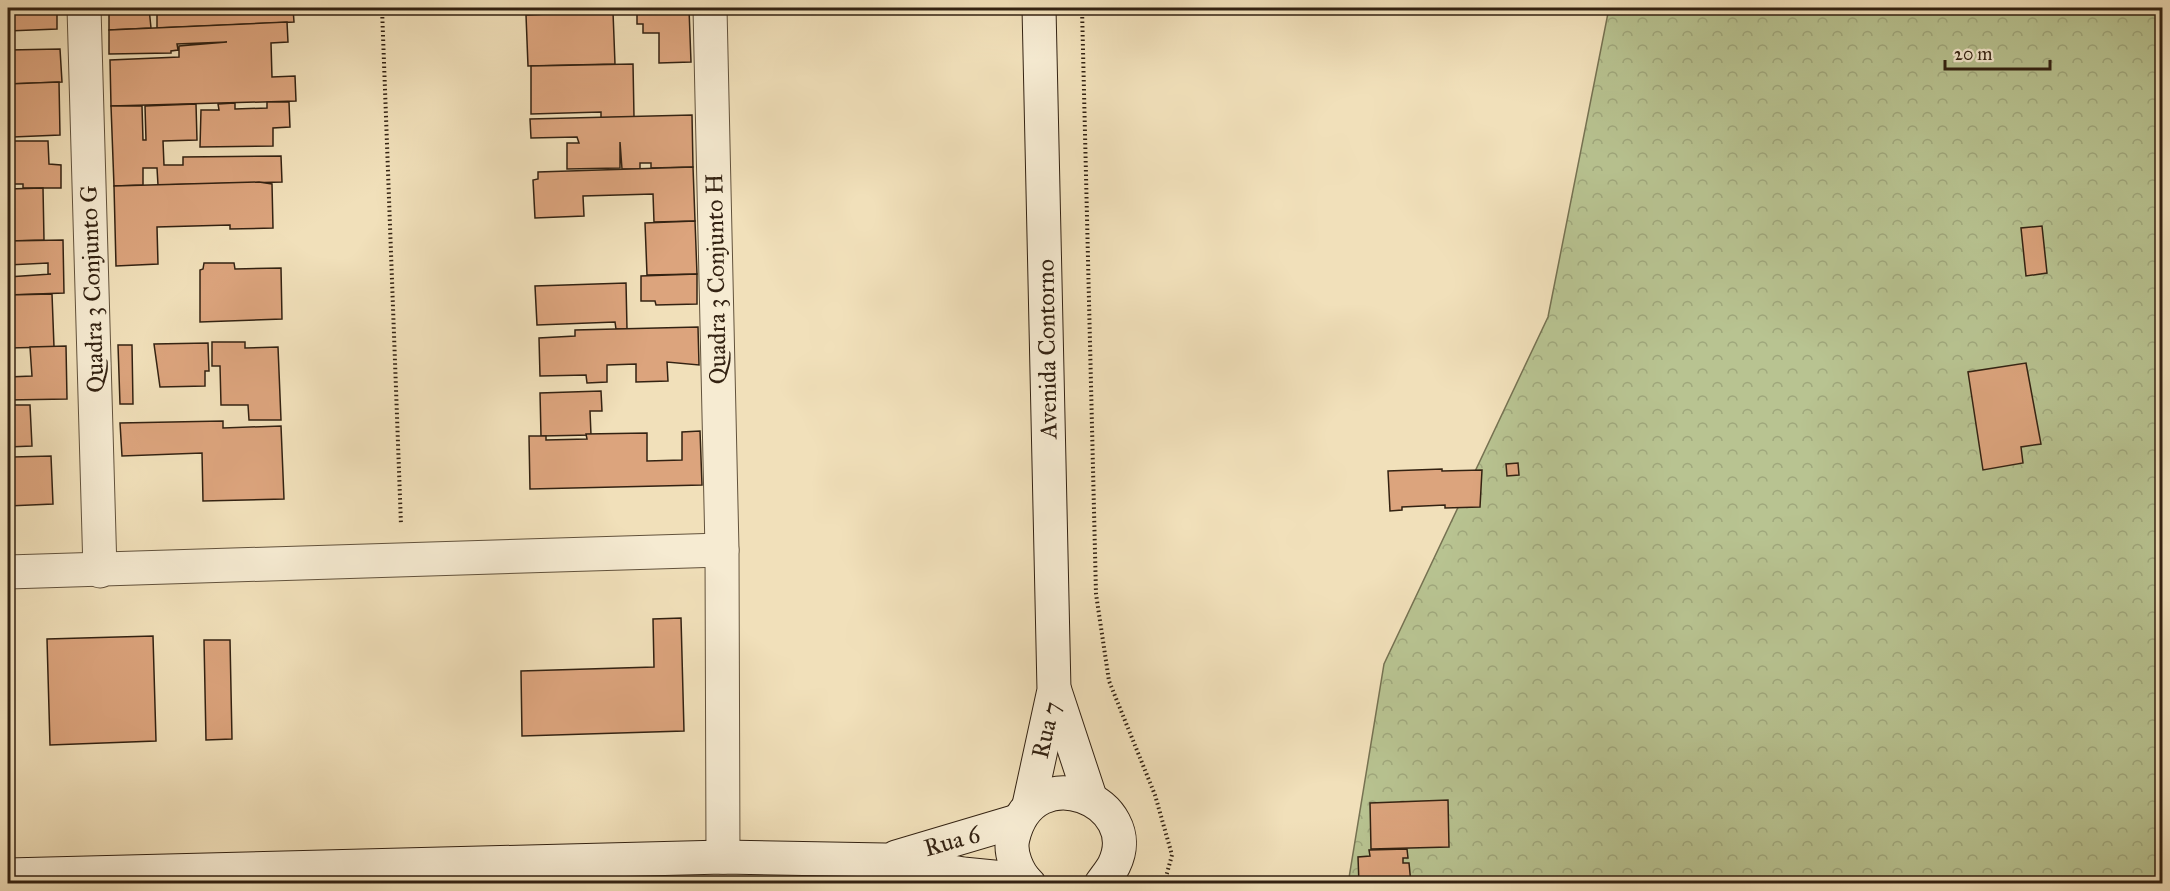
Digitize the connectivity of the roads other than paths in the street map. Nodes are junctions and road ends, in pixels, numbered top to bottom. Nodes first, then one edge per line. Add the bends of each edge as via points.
1 (84, 8) edge
2 (710, 8) edge
3 (1039, 8) edge
4 (722, 550) junction
5 (100, 571) junction
6 (8, 572) edge
7 (1054, 690) junction
8 (1090, 797) junction
9 (1023, 813) junction
10 (723, 857) junction
11 (885, 860) junction
12 (585, 872) edge
13 (8, 875) edge
14 (1027, 882) edge
15 (1101, 884) edge

1 - 5 street, Quadra 3 Conjunto G
2 - 4 street, Quadra 3 Conjunto H
3 - 7 street, Avenida Contorno
4 - 5 street
4 - 10 street, Quadra 3 Conjunto H
5 - 6 street
7 - 8 street, Rua 7
7 - 9 street, Rua 7
8 - 9 street, Rua 6 via 1070,791 1048,794
8 - 15 street via 1109,814 1118,838 1115,864
9 - 11 street, Rua 6
9 - 14 street, Rua 7 via 1012,841 1015,862
10 - 11 street, Rua 6
10 - 12 street, Rua 6
11 - 14 street, Rua 6
12 - 13 street, Rua 6

